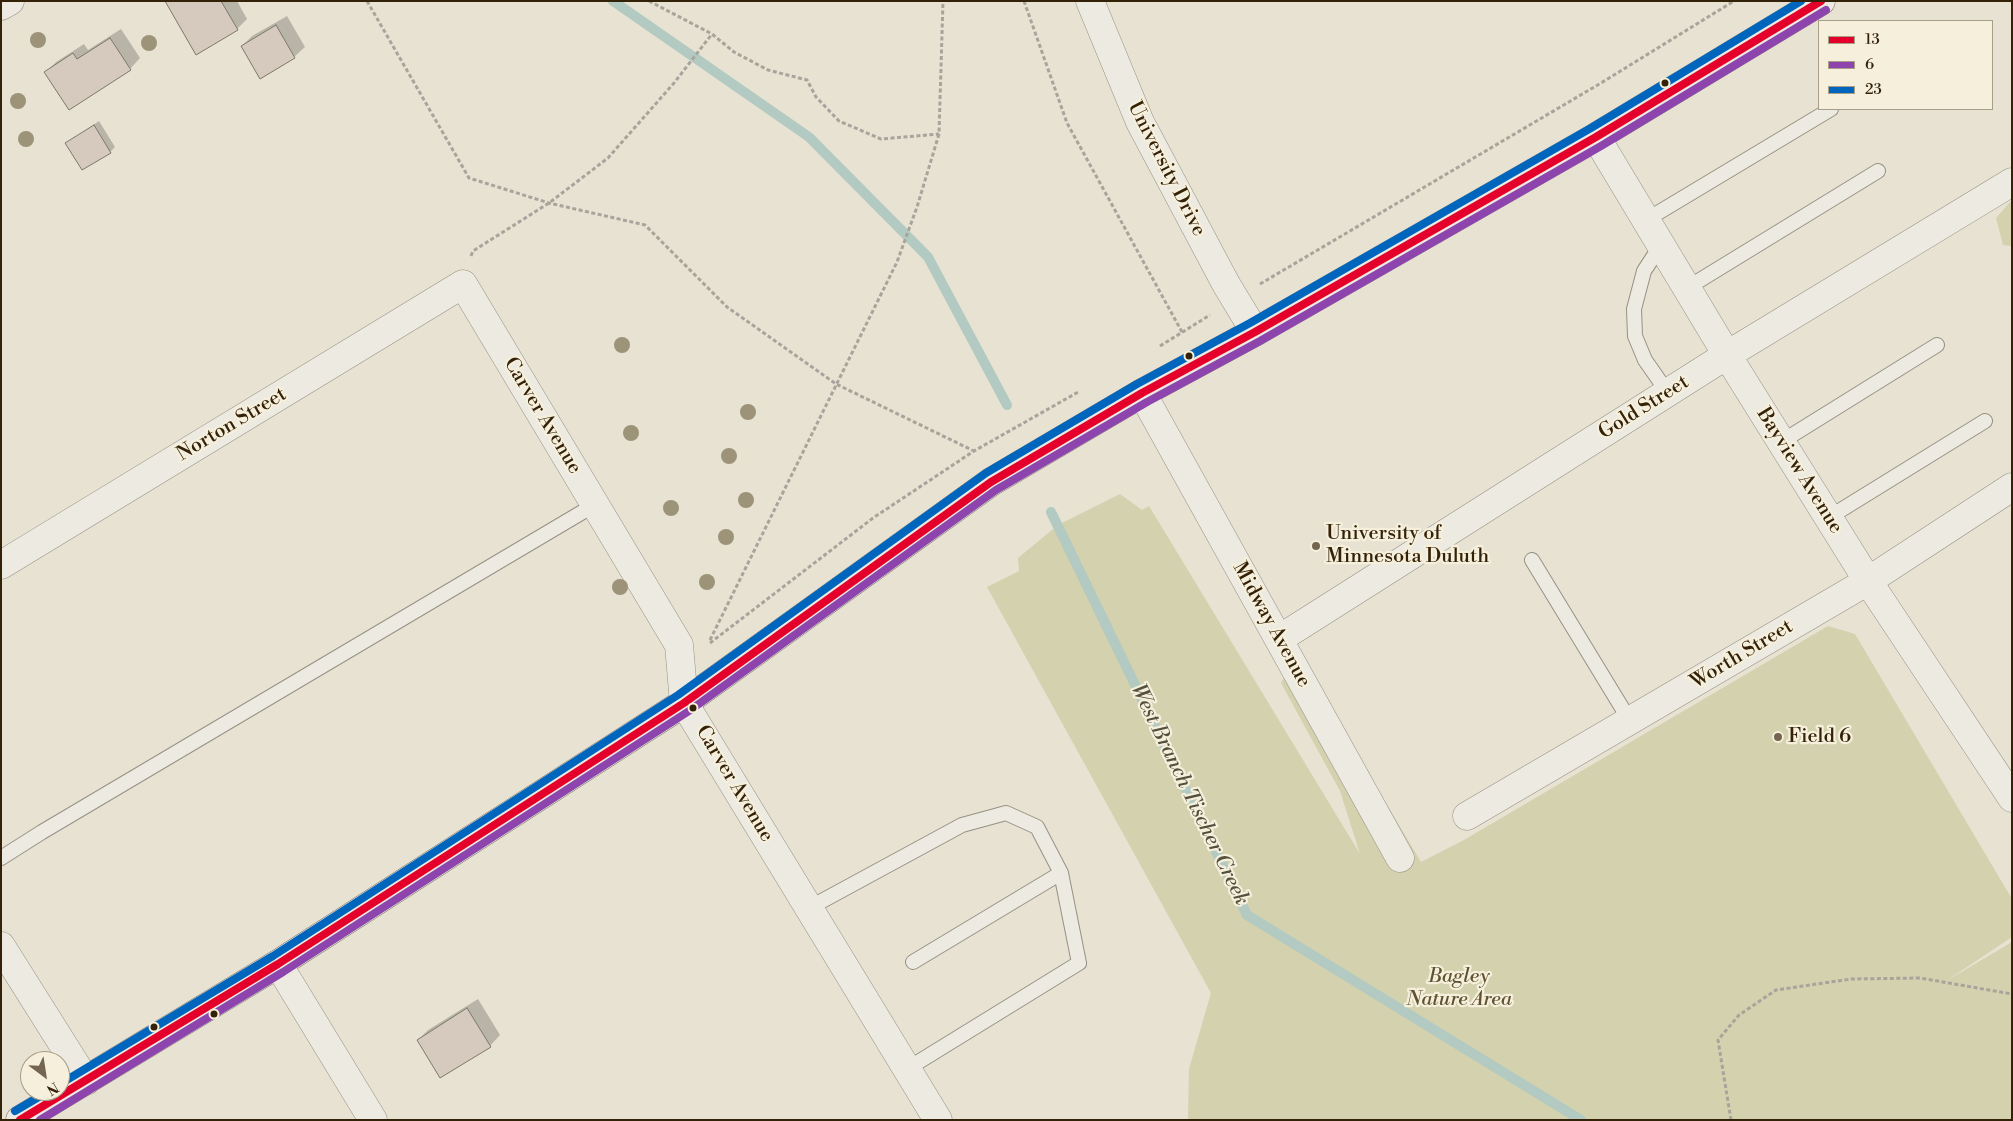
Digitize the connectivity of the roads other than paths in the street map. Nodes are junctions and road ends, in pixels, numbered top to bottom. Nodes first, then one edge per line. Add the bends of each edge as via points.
1 (10, 1) edge
2 (1090, 1) edge
3 (1822, 1) edge
4 (1, 6) edge
5 (1829, 110) edge
6 (1596, 137) junction
7 (1878, 171) dead end
8 (2012, 182) edge
9 (1646, 220) junction
10 (1661, 245) junction
11 (463, 284) joint
12 (1687, 288) junction
13 (1255, 332) junction
14 (1937, 345) dead end
15 (1727, 355) junction
16 (1142, 393) junction
17 (1668, 393) junction
18 (1985, 421) dead end
19 (1781, 442) junction
20 (2012, 487) edge
21 (596, 504) junction
22 (1828, 518) junction
23 (1532, 560) dead end
24 (1, 565) edge
25 (1868, 581) junction
26 (1279, 639) junction
27 (684, 703) junction
28 (1630, 721) junction
29 (2012, 798) edge
30 (1466, 816) dead end
31 (1, 858) edge
32 (1400, 858) dead end
33 (1061, 873) junction
34 (809, 908) junction
35 (1, 946) edge
36 (913, 962) dead end
37 (278, 964) junction
38 (907, 1069) junction
39 (86, 1081) junction
40 (20, 1120) edge
41 (373, 1120) edge
42 (938, 1120) edge

1 - 4 street
2 - 13 street, University Drive via 1140,122
3 - 6 street
5 - 9 lane
6 - 9 street, Bayview Avenue
6 - 13 street
7 - 12 lane
8 - 15 street, Gold Street
9 - 10 street, Bayview Avenue
10 - 12 street, Bayview Avenue
10 - 17 lane via 1644,272 1634,310 1635,336 1645,360
11 - 21 street, Carver Avenue
11 - 24 street, Norton Street
12 - 15 street, Bayview Avenue
13 - 16 street
14 - 19 lane
15 - 17 street, Gold Street
15 - 19 street, Bayview Avenue
16 - 26 street, Midway Avenue
16 - 27 street via 991,482
17 - 26 street, Gold Street
18 - 22 lane
19 - 22 street, Bayview Avenue
20 - 25 street, Worth Street
21 - 27 street, Carver Avenue via 679,644
21 - 31 lane
22 - 25 street, Bayview Avenue
23 - 28 lane
25 - 28 street, Worth Street
25 - 29 street, Bayview Avenue
26 - 32 street, Midway Avenue
27 - 34 street, Carver Avenue
27 - 37 street
28 - 30 street, Worth Street
33 - 34 lane via 1037,828 1006,814 962,825
33 - 36 lane
33 - 38 lane via 1079,963
34 - 38 street, Carver Avenue
35 - 39 street
37 - 39 street
37 - 41 street
38 - 42 street, Carver Avenue
39 - 40 street

